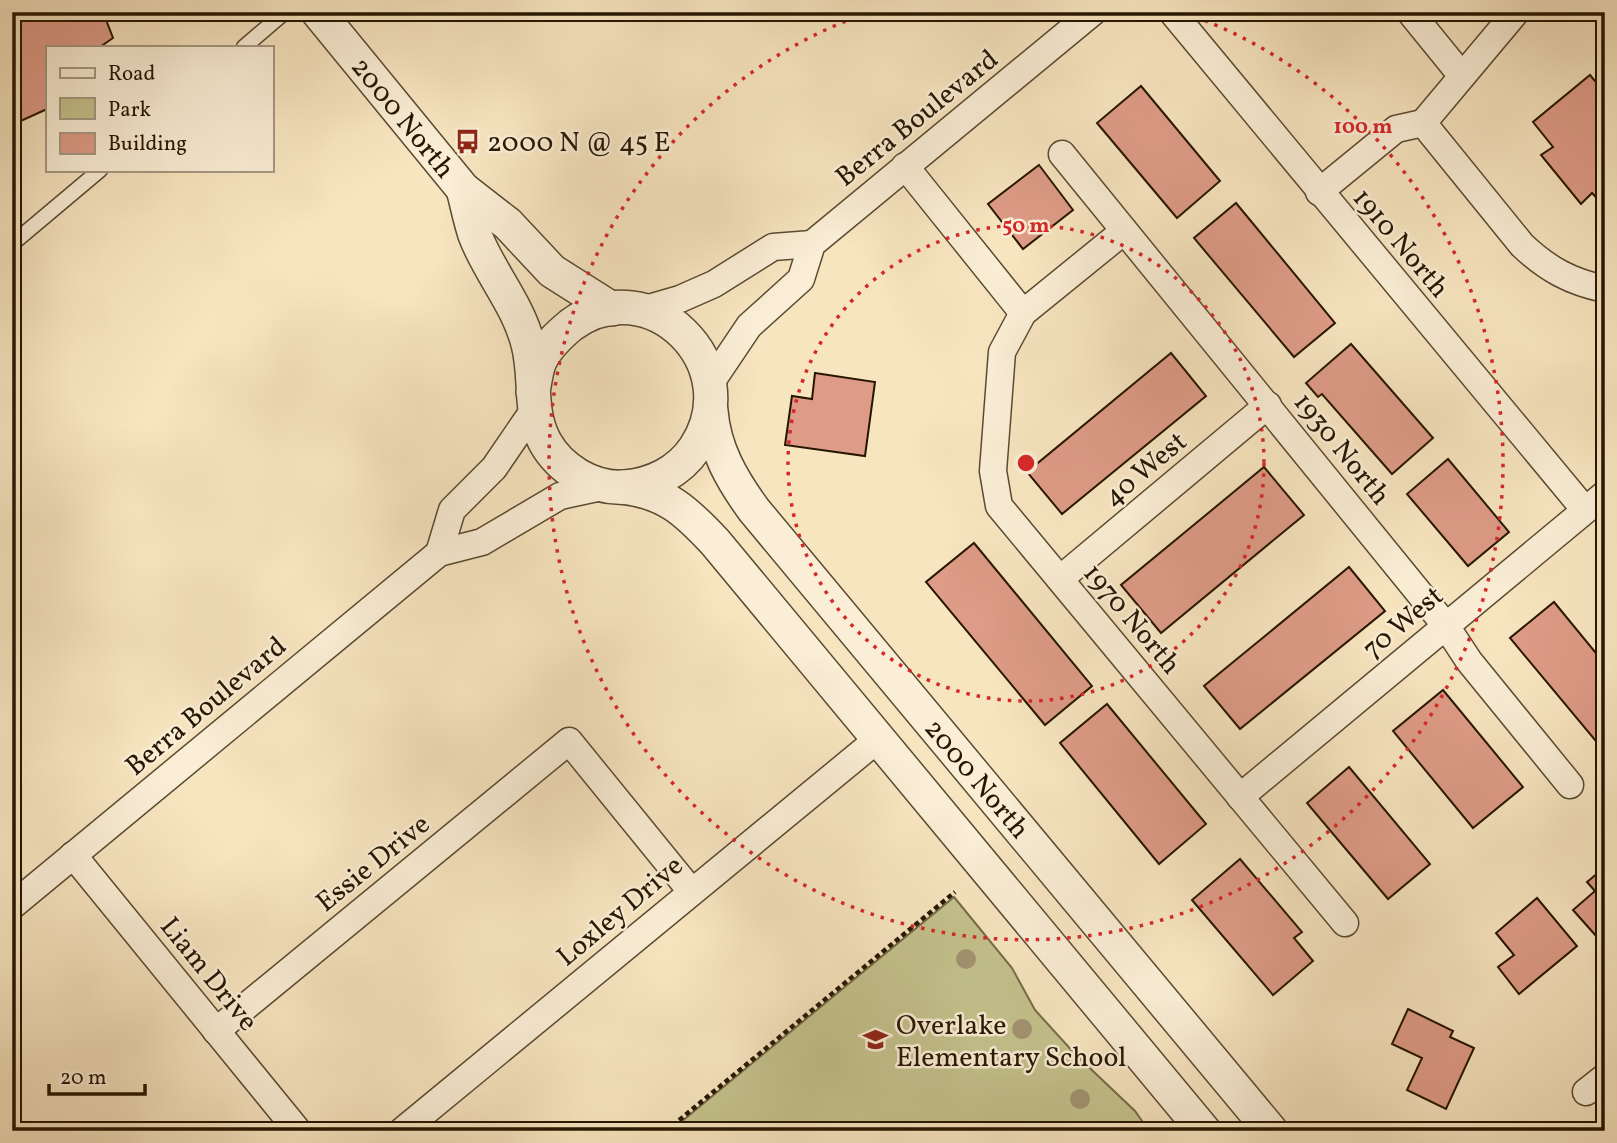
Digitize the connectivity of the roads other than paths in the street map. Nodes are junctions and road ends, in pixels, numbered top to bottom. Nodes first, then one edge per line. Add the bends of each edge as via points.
1 (285, 12) edge
2 (318, 12) edge
3 (1093, 12) edge
4 (1172, 12) edge
5 (1410, 12) edge
6 (1516, 12) edge
7 (245, 46) edge
8 (1462, 76) junction
9 (1423, 123) junction
10 (1062, 155) dead end
11 (905, 166) junction
12 (98, 172) edge
13 (463, 189) junction
14 (1319, 192) junction
15 (1124, 231) junction
16 (12, 244) edge
17 (812, 244) junction
18 (1605, 289) edge
19 (627, 309) junction
20 (1023, 313) junction
21 (710, 398) junction
22 (533, 401) junction
23 (1268, 405) junction
24 (614, 486) junction
25 (1595, 502) edge
26 (439, 553) junction
27 (1059, 579) junction
28 (1446, 626) junction
29 (878, 739) junction
30 (1570, 785) dead end
31 (1240, 797) junction
32 (73, 855) junction
33 (691, 891) junction
34 (12, 906) edge
35 (1345, 923) dead end
36 (216, 1031) junction
37 (298, 1131) edge
38 (402, 1131) edge
39 (1204, 1131) edge
40 (1271, 1131) edge

1 - 7 lane
2 - 13 street, 2000 North
3 - 11 street, Berra Boulevard
4 - 14 street, 1910 North
5 - 8 street
6 - 8 street
8 - 9 street
9 - 14 street via 1396,129
9 - 18 street via 1539,262 1560,275
10 - 15 street, 1930 North
11 - 17 street, Berra Boulevard
11 - 20 street
12 - 16 lane
13 - 19 street, 2000 North via 508,224 552,271
13 - 22 street, 2000 North via 475,236 512,303 528,345
14 - 25 street, 1910 North
15 - 20 street
15 - 23 street, 1930 North
17 - 19 street via 774,247 680,299
17 - 21 street via 801,279 749,326
19 - 21 street via 667,321 688,337 703,359
19 - 22 street via 582,317 557,336 540,362
20 - 27 street, 1970 North via 1002,352 993,471 999,506
21 - 24 street via 703,436 689,457 647,484
21 - 40 street, 2000 North via 712,427 727,469 754,510
22 - 24 street via 540,432 566,467 584,479
22 - 26 street via 494,468 452,510
23 - 27 street, 40 West
23 - 28 street, 1930 North
24 - 26 street, Berra Boulevard via 560,496 482,542
24 - 29 street, 2000 North via 647,490 695,522
25 - 28 street, 70 West
26 - 32 street, Berra Boulevard
27 - 31 street, 1970 North
28 - 30 street, 1930 North via 1469,662
28 - 31 street, 70 West
29 - 33 street, Loxley Drive
29 - 39 street, 2000 North
31 - 35 street, 1970 North
32 - 34 street, Berra Boulevard
32 - 36 street, Liam Drive
33 - 36 street, Essie Drive via 569,741
33 - 38 street, Loxley Drive
36 - 37 street, Liam Drive

